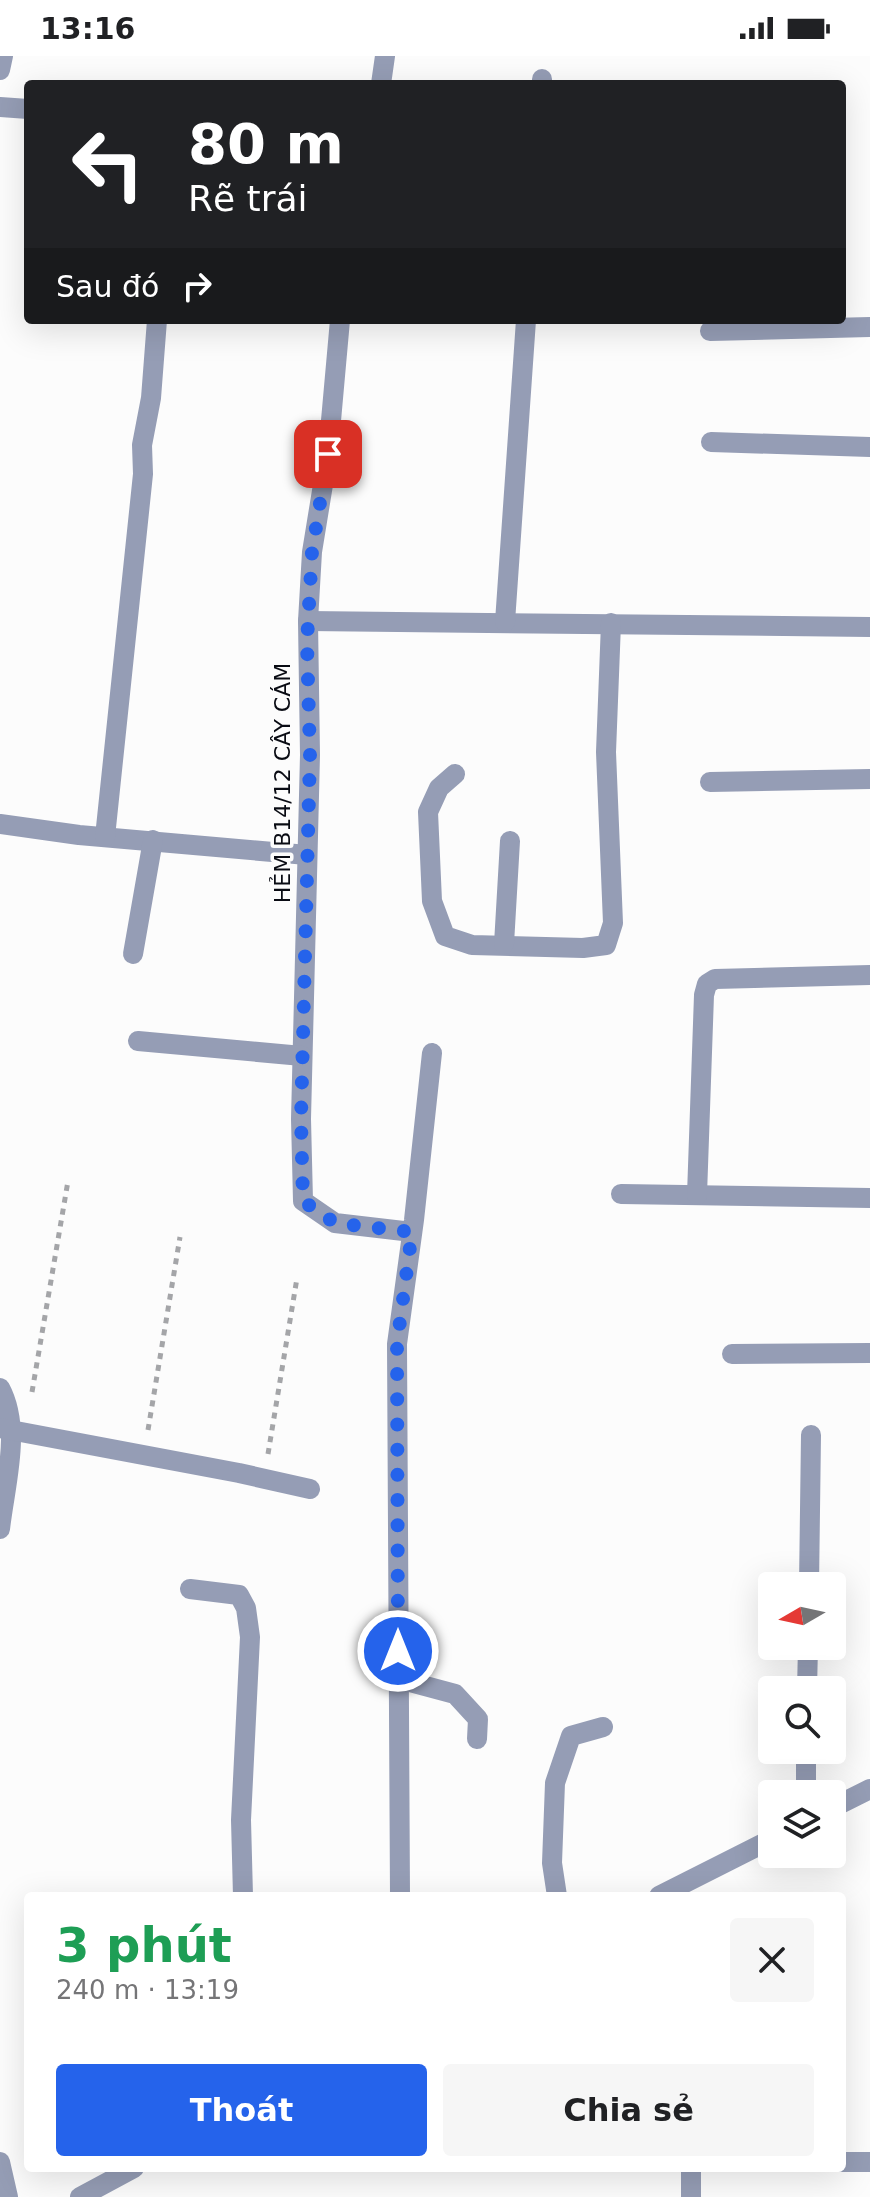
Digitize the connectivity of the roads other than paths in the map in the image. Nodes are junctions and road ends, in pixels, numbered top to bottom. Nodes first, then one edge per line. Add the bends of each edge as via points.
1 (3, 56) edge
2 (385, 56) edge
3 (0, 70) edge
4 (382, 80) edge
5 (0, 107) edge
6 (24, 109) edge
7 (157, 324) edge
8 (340, 324) edge
9 (526, 324) edge
10 (870, 327) edge
11 (710, 331) dead end
12 (711, 442) dead end
13 (870, 447) edge
14 (308, 621) junction
15 (505, 622) junction
16 (611, 623) junction
17 (870, 627) edge
18 (455, 774) dead end
19 (870, 779) edge
20 (710, 782) dead end
21 (0, 824) edge
22 (105, 837) junction
23 (153, 840) junction
24 (510, 841) dead end
25 (307, 855) junction
26 (504, 944) junction
27 (133, 954) dead end
28 (870, 975) edge
29 (138, 1041) dead end
30 (432, 1053) dead end
31 (302, 1056) junction
32 (621, 1194) dead end
33 (697, 1195) junction
34 (870, 1198) edge
35 (412, 1232) junction
36 (870, 1353) edge
37 (732, 1354) dead end
38 (0, 1388) edge
39 (12, 1430) edge
40 (811, 1435) dead end
41 (310, 1489) dead end
42 (0, 1529) edge
43 (809, 1572) edge
44 (190, 1589) dead end
45 (399, 1679) junction
46 (603, 1727) dead end
47 (477, 1739) dead end
48 (870, 1789) edge
49 (846, 1801) edge
50 (758, 1847) edge
51 (690, 1888) edge
52 (243, 1892) edge
53 (400, 1892) edge
54 (556, 1892) edge
55 (0, 2162) edge
56 (846, 2162) edge
57 (870, 2162) edge
58 (127, 2172) edge
59 (691, 2172) edge
60 (8, 2197) edge
61 (80, 2197) edge
62 (691, 2197) edge

1 - 3 street
2 - 4 street
5 - 6 street
7 - 22 street
8 - 14 street, HẺM B14/12 CÂY CÁM
9 - 15 street
10 - 11 street
12 - 13 street
14 - 15 street
14 - 25 street, HẺM B14/12 CÂY CÁM
15 - 16 street
16 - 17 street
16 - 26 street via 606,752 613,923 606,945
18 - 26 street via 439,788 428,812 432,901 445,936 472,945
19 - 20 street
21 - 22 street
22 - 23 street
23 - 25 street
23 - 27 street
24 - 26 street
25 - 31 street, HẺM B14/12 CÂY CÁM
28 - 33 street via 715,979 707,984
29 - 31 street
30 - 35 street
31 - 35 street, HẺM B14/12 CÂY CÁM via 303,1201 335,1223
32 - 33 street
33 - 34 street
35 - 45 street via 397,1344
36 - 37 street
38 - 39 street via 9,1404
39 - 41 street
39 - 42 street
40 - 43 street
44 - 52 street via 239,1595 246,1608 250,1637
45 - 47 street via 455,1694 478,1719
45 - 53 street
46 - 54 street via 571,1736 555,1783 552,1863
48 - 49 street
50 - 51 street
55 - 60 street
56 - 57 street
58 - 61 street
59 - 62 street

